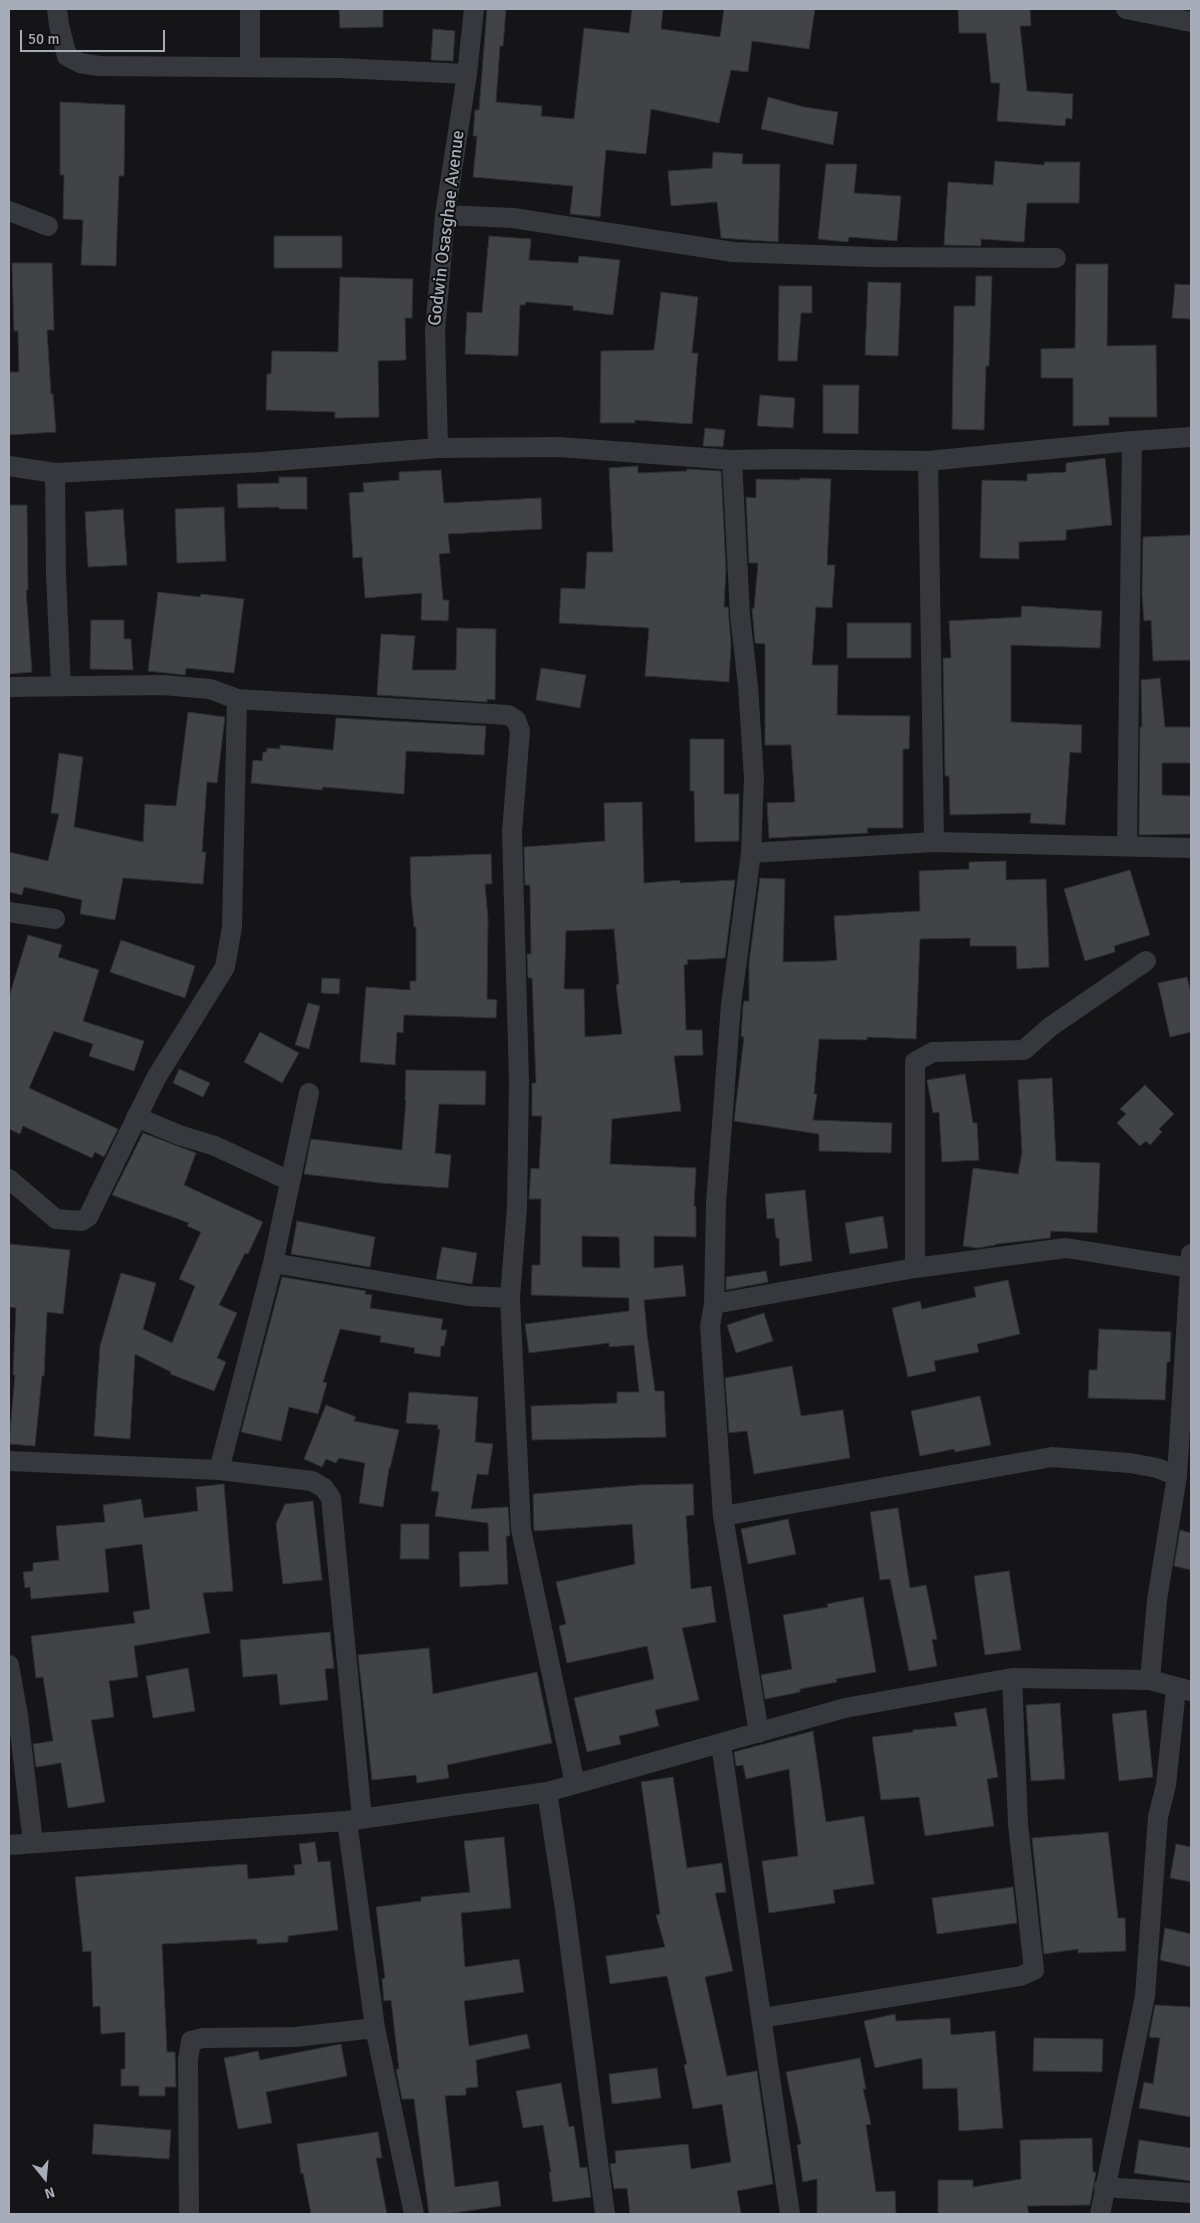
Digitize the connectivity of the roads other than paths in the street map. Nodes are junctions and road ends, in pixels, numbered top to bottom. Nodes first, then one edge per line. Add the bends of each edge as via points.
1 (57, 9) edge
2 (250, 9) edge
3 (474, 9) edge
4 (1126, 9) edge
5 (1191, 22) edge
6 (250, 67) junction
7 (467, 74) junction
8 (9, 211) edge
9 (445, 215) junction
10 (48, 226) dead end
11 (1056, 258) dead end
12 (1191, 436) edge
13 (1132, 440) junction
14 (438, 448) junction
15 (732, 460) junction
16 (928, 462) junction
17 (9, 466) edge
18 (55, 473) junction
19 (60, 686) junction
20 (9, 687) edge
21 (237, 699) junction
22 (934, 842) junction
23 (1127, 846) junction
24 (1191, 848) edge
25 (751, 854) junction
26 (9, 912) edge
27 (55, 919) dead end
28 (1146, 961) dead end
29 (309, 1093) dead end
30 (136, 1117) junction
31 (9, 1180) edge
32 (290, 1181) junction
33 (1191, 1261) edge
34 (273, 1263) junction
35 (915, 1268) junction
36 (510, 1298) junction
37 (714, 1304) junction
38 (9, 1461) edge
39 (219, 1470) junction
40 (1177, 1476) junction
41 (724, 1516) junction
42 (9, 1665) edge
43 (1012, 1678) junction
44 (1150, 1680) junction
45 (1184, 1690) edge
46 (759, 1732) junction
47 (721, 1744) junction
48 (575, 1784) junction
49 (547, 1792) junction
50 (354, 1819) junction
51 (33, 1842) junction
52 (9, 1845) edge
53 (762, 2018) junction
54 (375, 2028) junction
55 (1104, 2187) junction
56 (1191, 2193) edge
57 (189, 2214) edge
58 (414, 2214) edge
59 (605, 2214) edge
60 (790, 2214) edge
61 (1100, 2214) edge

1 - 6 street via 67,56 80,63
2 - 6 street
3 - 7 street, Godwin Osasghae Avenue
4 - 5 street
6 - 7 street
7 - 9 street, Godwin Osasghae Avenue
8 - 10 street
9 - 11 street via 513,218 733,252 872,258
9 - 14 street, Godwin Osasghae Avenue via 435,331
12 - 13 street
13 - 16 street
13 - 23 street
14 - 15 street via 559,446
14 - 18 street via 262,462
15 - 16 street
15 - 25 street via 740,615 754,778
16 - 22 street
17 - 18 street
18 - 19 street
19 - 20 street
19 - 21 street via 163,685 210,690
21 - 30 street via 232,927 225,967 156,1078
21 - 36 street via 508,715 516,720 520,731 512,832 519,1081 517,1207
22 - 23 street
22 - 25 street
23 - 24 street
25 - 37 street via 731,1005 716,1204
26 - 27 street
28 - 35 street via 1050,1027 1024,1050 933,1052 915,1062
29 - 32 street
30 - 31 street via 88,1217 80,1222 56,1219
30 - 32 street via 215,1146
32 - 34 street
33 - 35 street via 1066,1248
33 - 40 street
34 - 36 street via 468,1296
34 - 39 street
35 - 37 street
36 - 48 street via 521,1529
37 - 41 street via 710,1326
38 - 39 street
39 - 50 street via 312,1482 324,1488 331,1498
40 - 41 street via 1130,1463 1052,1458
40 - 44 street via 1157,1600
41 - 46 street
42 - 51 street
43 - 44 street
43 - 46 street via 845,1708
43 - 53 street via 1018,1824 1034,1970 1021,1976
44 - 45 street
45 - 55 street via 1158,1817 1145,1996
46 - 47 street
47 - 48 street
47 - 53 street
48 - 49 street
49 - 50 street
49 - 59 street
50 - 51 street
50 - 54 street
51 - 52 street
53 - 60 street
54 - 57 street via 295,2037 203,2038 191,2041 188,2060
54 - 58 street
55 - 56 street
55 - 61 street

